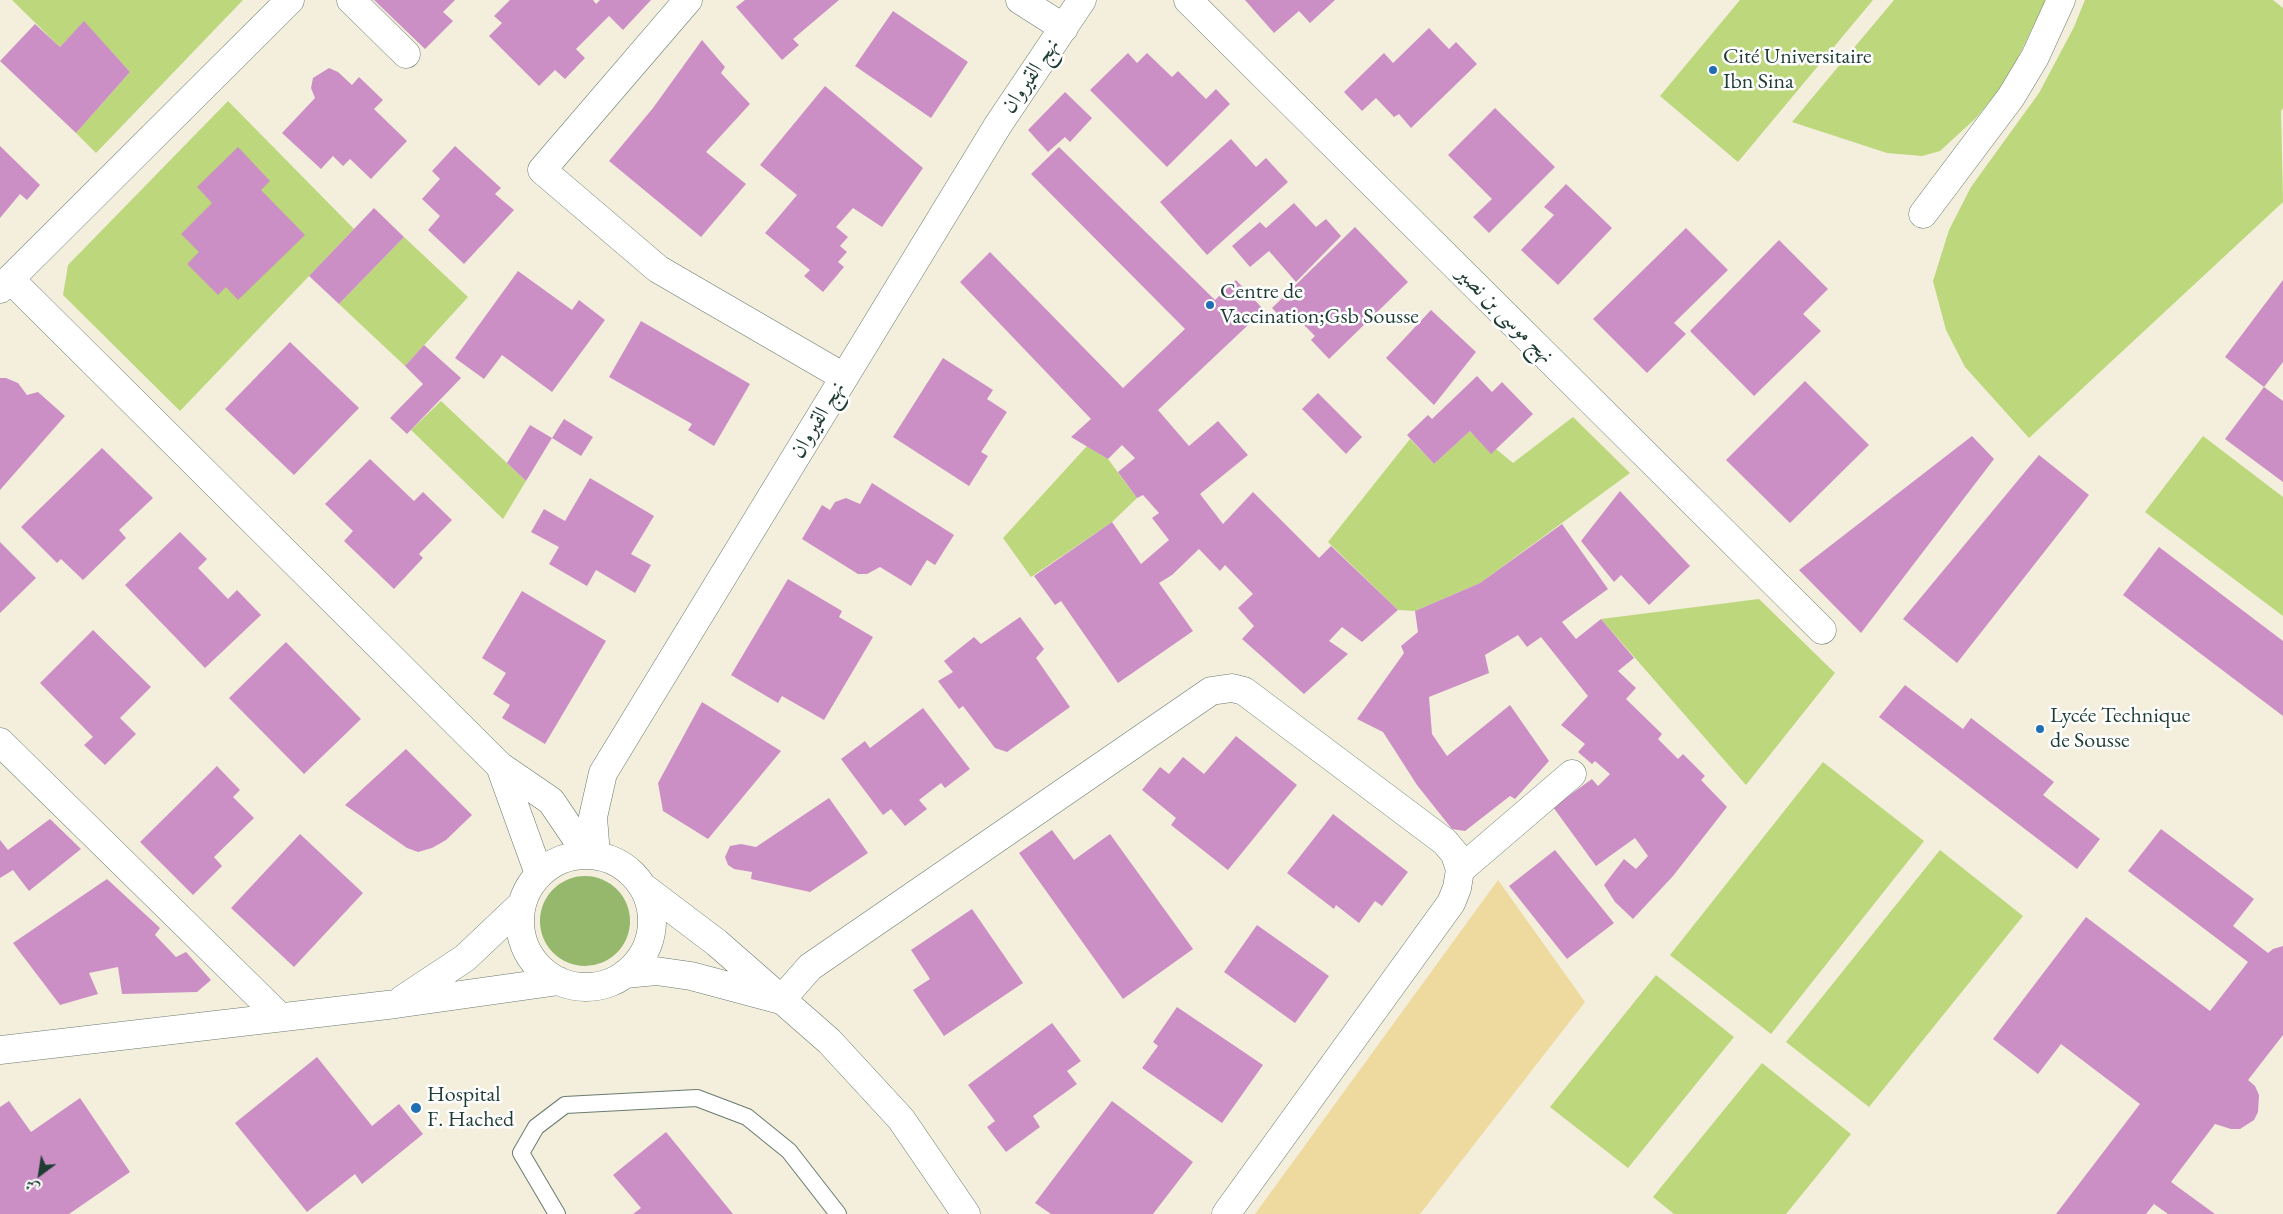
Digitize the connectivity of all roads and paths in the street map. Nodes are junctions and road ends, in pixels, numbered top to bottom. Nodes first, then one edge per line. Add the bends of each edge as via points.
1 (290, 0) edge
2 (351, 0) edge
3 (688, 0) edge
4 (1020, 0) edge
5 (1082, 0) edge
6 (1188, 0) edge
7 (2061, 0) edge
8 (1064, 28) junction
9 (406, 54) dead end
10 (1923, 214) dead end
11 (5, 284) edge
12 (844, 377) junction
13 (1822, 630) dead end
14 (0, 742) edge
15 (500, 766) junction
16 (1572, 774) dead end
17 (591, 855) junction
18 (1460, 870) junction
19 (539, 874) junction
20 (643, 887) junction
21 (522, 904) junction
22 (625, 974) junction
23 (560, 981) junction
24 (781, 1000) junction
25 (396, 1004) junction
26 (280, 1018) junction
27 (0, 1050) edge
28 (557, 1214) edge
29 (838, 1214) edge
30 (966, 1214) edge
31 (1226, 1214) edge

1 - 11 street
2 - 9 street
3 - 12 street via 542,170 658,270
4 - 8 street
5 - 8 street, نهج القيروان
6 - 13 street, نهج موسى بن نصير
7 - 10 street via 2035,57 2011,97
8 - 12 street, نهج القيروان via 998,124
11 - 15 street
12 - 17 street, نهج القيروان via 603,773 594,817
14 - 26 street
15 - 17 street via 551,801
15 - 19 street
16 - 18 street
17 - 19 street via 561,859
17 - 20 street via 623,866
18 - 24 street via 1455,854 1445,842 1255,698 1244,691 1222,688 1211,692 810,967
18 - 31 street via 1458,888 1451,903
19 - 21 street
20 - 22 street via 651,905 649,944
20 - 24 street via 717,943
21 - 23 street via 523,940 531,957
21 - 25 street via 465,958
22 - 23 street via 607,983 586,987
22 - 24 street via 656,971 691,976
23 - 25 street
24 - 30 street via 829,1041 877,1092 901,1120
25 - 26 street
26 - 27 street
28 - 29 lane via 521,1153 536,1128 565,1105 697,1098 747,1117 789,1151

